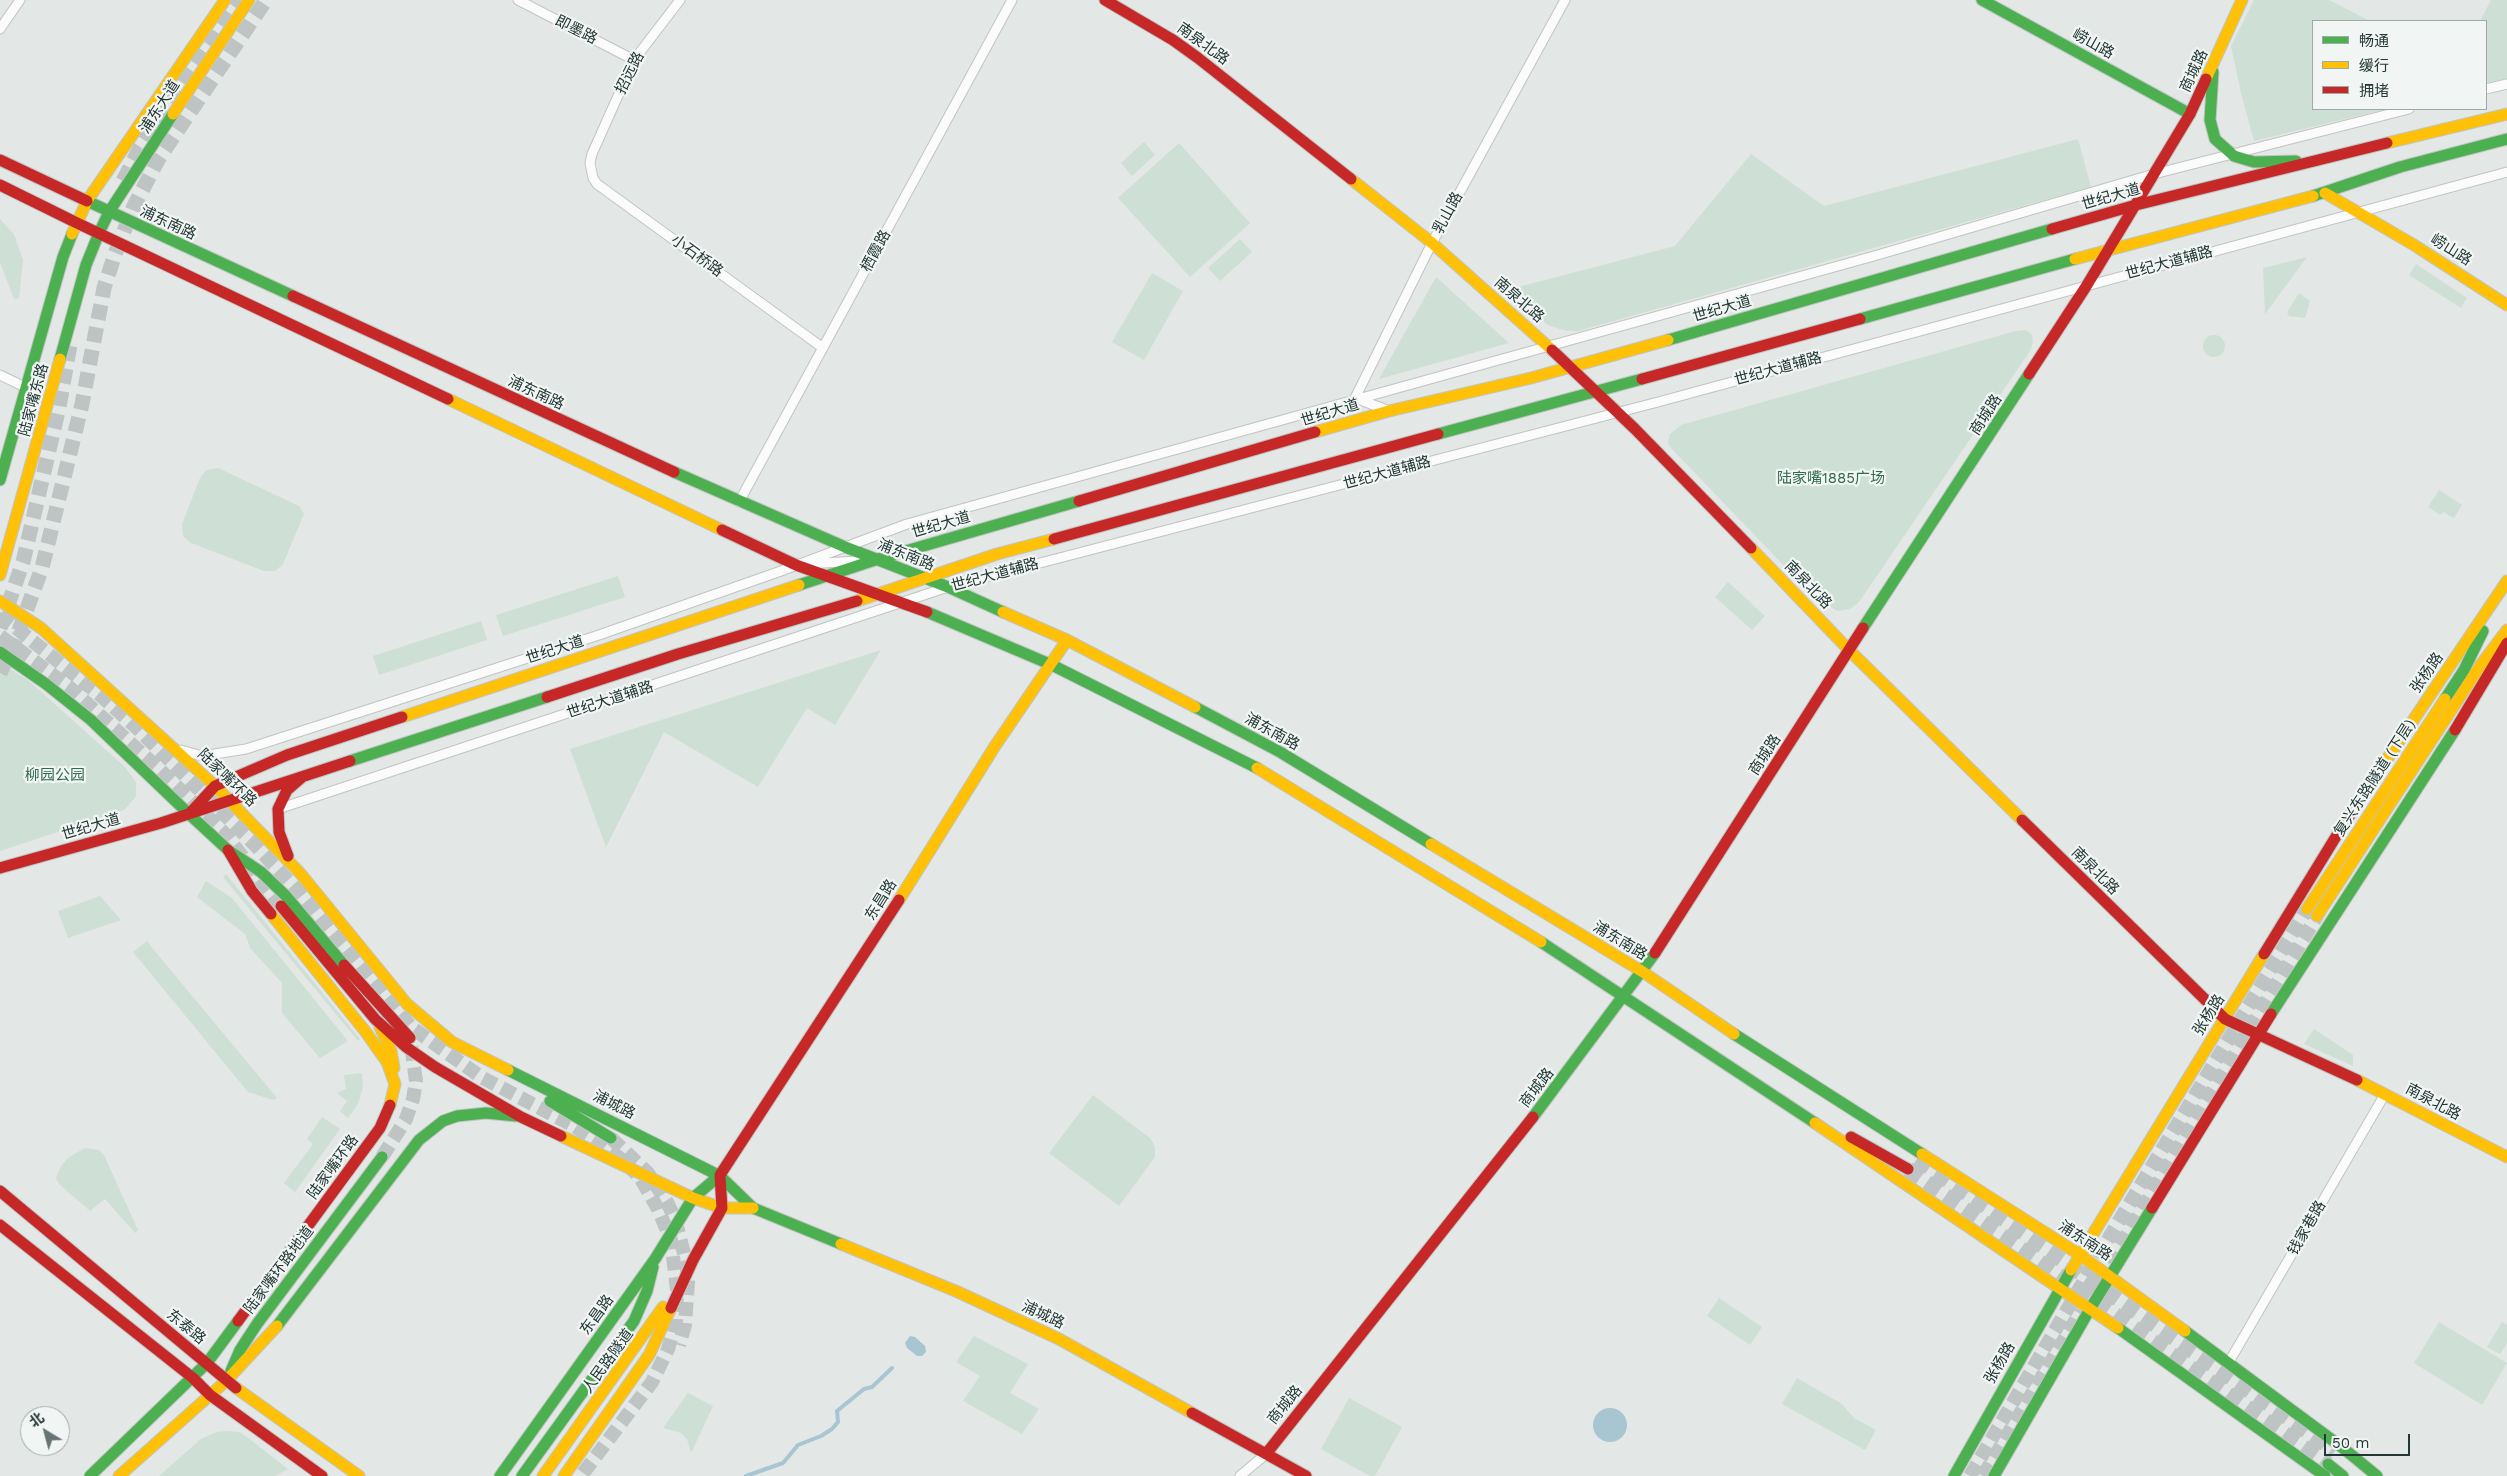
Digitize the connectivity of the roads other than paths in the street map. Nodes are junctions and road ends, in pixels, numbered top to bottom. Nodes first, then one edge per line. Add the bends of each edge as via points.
1 (20, 0) edge
2 (225, 0) edge
3 (249, 0) edge
4 (518, 0) edge
5 (680, 0) edge
6 (1012, 0) edge
7 (1105, 0) edge
8 (1565, 0) edge
9 (1982, 0) edge
10 (2242, 0) edge
11 (0, 28) edge
12 (634, 60) junction
13 (2213, 66) junction
14 (2507, 84) edge
15 (2487, 89) edge
16 (2405, 110) edge
17 (2190, 114) junction
18 (2507, 114) edge
19 (2426, 134) junction
20 (2507, 138) edge
21 (592, 154) joint
22 (2232, 154) junction
23 (0, 160) edge
24 (2507, 172) edge
25 (2154, 174) junction
26 (0, 185) edge
27 (2325, 193) junction
28 (87, 201) junction
29 (2136, 205) junction
30 (109, 212) junction
31 (2359, 213) junction
32 (76, 223) junction
33 (99, 233) junction
34 (1432, 243) junction
35 (2109, 249) junction
36 (2087, 286) junction
37 (2507, 305) edge
38 (1549, 346) junction
39 (823, 348) junction
40 (1571, 367) junction
41 (0, 375) edge
42 (28, 388) junction
43 (1595, 391) junction
44 (1355, 398) junction
45 (1389, 411) junction
46 (1618, 412) junction
47 (0, 480) edge
48 (739, 502) junction
49 (845, 547) junction
50 (878, 559) junction
51 (796, 565) junction
52 (0, 575) edge
53 (829, 576) junction
54 (924, 578) junction
55 (2507, 581) edge
56 (948, 587) junction
57 (880, 594) junction
58 (0, 601) edge
59 (906, 602) junction
60 (2507, 630) edge
61 (1067, 640) junction
62 (2507, 643) edge
63 (1849, 650) junction
64 (0, 652) tunnel mouth
65 (1052, 665) junction
66 (168, 742) junction
67 (302, 778) junction
68 (215, 786) junction
69 (230, 801) junction
70 (278, 810) junction
71 (189, 814) junction
72 (228, 850) junction
73 (0, 868) edge
74 (300, 873) junction
75 (281, 906) tunnel mouth
76 (1643, 972) junction
77 (1625, 996) junction
78 (375, 1019) junction
79 (2225, 1019) junction
80 (2258, 1035) junction
81 (452, 1042) joint
82 (1763, 1050) junction
83 (468, 1051) junction
84 (1744, 1076) junction
85 (455, 1079) junction
86 (395, 1084) junction
87 (2385, 1094) junction
88 (521, 1117) junction
89 (611, 1138) tunnel mouth
90 (382, 1157) tunnel mouth
91 (2507, 1157) edge
92 (1917, 1159) tunnel mouth
93 (1908, 1169) tunnel mouth
94 (720, 1176) junction
95 (0, 1191) edge
96 (693, 1198) junction
97 (722, 1208) junction
98 (753, 1208) junction
99 (0, 1225) edge
100 (2080, 1255) junction
101 (656, 1259) junction
102 (693, 1260) junction
103 (2111, 1276) junction
104 (2061, 1288) junction
105 (2090, 1309) junction
106 (2229, 1362) junction
107 (207, 1363) junction
108 (193, 1378) junction
109 (226, 1381) junction
110 (210, 1395) junction
111 (2335, 1451) tunnel mouth
112 (1266, 1454) junction
113 (2328, 1464) tunnel mouth
114 (1955, 1473) edge
115 (90, 1476) edge
116 (119, 1476) edge
117 (322, 1476) edge
118 (359, 1476) edge
119 (500, 1476) edge
120 (522, 1476) edge
121 (544, 1476) edge
122 (564, 1476) edge
123 (1240, 1476) edge
124 (1306, 1476) edge
125 (1994, 1476) edge
126 (2325, 1476) edge
127 (2343, 1476) edge
128 (2368, 1476) edge
129 (2377, 1476) edge

1 - 11 street
2 - 28 main road, 浦东大道
3 - 30 main road, 浦东大道
4 - 12 street, 即墨路
5 - 12 street, 招远路
6 - 39 street, 栖霞路
7 - 34 main road, 南泉北路 via 1198,58
8 - 34 street, 乳山路
9 - 17 main road, 崂山路
10 - 13 main road, 商城路
12 - 21 street, 招远路
13 - 17 main road, 商城路
13 - 22 main road via 2210,120 2215,139
14 - 15 street
16 - 22 street
17 - 25 main road, 商城路
18 - 19 main road, 世纪大道
19 - 22 main road via 2289,162 2254,162
19 - 29 main road, 世纪大道
20 - 27 main road, 世纪大道 via 2400,167
21 - 39 street, 小石桥路 via 590,171 597,184
22 - 25 street
23 - 28 main road, 浦东南路
24 - 31 street, 世纪大道辅路
25 - 29 main road, 商城路
25 - 38 street
26 - 32 main road
27 - 31 main road, 崂山路
27 - 35 main road, 世纪大道
28 - 30 main road, 浦东南路
28 - 32 main road, 浦东大道
29 - 35 main road, 商城路
29 - 40 main road, 世纪大道
30 - 33 main road, 浦东大道
30 - 48 main road, 浦东南路
31 - 36 street, 世纪大道辅路
31 - 37 main road, 崂山路
32 - 33 main road
32 - 42 main road, 陆家嘴东路
33 - 51 main road
33 - 52 main road, 陆家嘴东路 via 86,265
34 - 38 main road, 南泉北路
34 - 44 street, 乳山路
35 - 36 main road, 商城路
35 - 43 main road, 世纪大道
36 - 46 street, 世纪大道辅路
36 - 63 main road, 商城路
38 - 40 main road, 南泉北路
38 - 44 street
39 - 48 street, 栖霞路
40 - 43 main road, 南泉北路
40 - 45 main road, 世纪大道
41 - 42 street
42 - 47 main road, 陆家嘴东路
43 - 46 main road, 南泉北路
43 - 54 main road, 世纪大道 via 997,554
44 - 45 street
44 - 49 street via 907,524
45 - 50 main road, 世纪大道
46 - 56 street, 世纪大道辅路
46 - 63 main road, 南泉北路
48 - 49 main road, 浦东南路
49 - 50 main road, 浦东南路
49 - 51 street
50 - 51 street
50 - 53 main road, 世纪大道
50 - 54 main road, 浦东南路
51 - 53 main road
51 - 66 street via 599,635 246,749 202,756 190,754
53 - 57 main road
53 - 68 main road, 世纪大道 via 342,735
54 - 56 main road, 浦东南路
54 - 57 main road, 世纪大道
55 - 60 main road, 复兴东路隧道 (下层) via 2464,670 2312,913
55 - 79 main road, 张杨路 via 2340,830
56 - 59 street, 世纪大道辅路
56 - 61 main road, 浦东南路
57 - 59 main road
57 - 67 main road, 世纪大道 via 678,654
58 - 66 main road, 陆家嘴环路 via 41,628
59 - 65 main road
59 - 70 street, 世纪大道辅路
61 - 65 main road, 东昌路
61 - 76 main road, 浦东南路 via 1280,752
62 - 80 main road
63 - 76 main road, 商城路
63 - 79 main road, 南泉北路
64 - 71 main road via 91,720
65 - 77 main road via 1267,773
65 - 94 main road, 东昌路 via 996,746
66 - 68 main road, 陆家嘴环路
67 - 69 main road, 世纪大道
67 - 70 main road via 287,790
68 - 69 main road, 陆家嘴环路
68 - 71 main road, 世纪大道
69 - 71 main road, 世纪大道
69 - 74 main road, 陆家嘴环路
70 - 74 main road via 279,832
71 - 72 main road
71 - 73 main road, 世纪大道
72 - 85 main road via 260,872 286,896 392,1021
72 - 86 main road via 266,908 365,1031 387,1062
74 - 81 main road, 陆家嘴环路 via 407,1004
75 - 78 main road
76 - 77 main road, 商城路
76 - 82 main road, 浦东南路
77 - 84 main road
77 - 112 main road, 商城路 via 1550,1096
78 - 85 main road via 406,1047
78 - 86 main road via 391,1051
79 - 80 main road, 南泉北路
79 - 100 main road, 张杨路
80 - 87 main road, 南泉北路
80 - 103 main road
81 - 83 main road, 浦城路
82 - 92 main road, 浦东南路
82 - 100 main road, 浦东南路
83 - 89 main road via 489,1070 580,1117
83 - 94 main road, 浦城路
84 - 93 main road
84 - 104 main road
85 - 88 main road, 浦城路
86 - 107 main road, 陆家嘴环路 via 392,1101 380,1128
87 - 91 main road, 南泉北路
87 - 106 street, 钱家巷路
88 - 96 main road, 浦城路
88 - 109 main road via 486,1113 457,1116 443,1121 419,1140 271,1334
90 - 109 main road, 陆家嘴环路地道 via 257,1324 240,1350
94 - 96 main road, 东昌路
94 - 97 main road
94 - 98 main road, 浦城路
95 - 107 main road, 东泰路
96 - 97 main road, 浦城路
96 - 101 main road, 东昌路
97 - 98 main road, 浦城路
97 - 102 main road
98 - 112 main road, 浦城路 via 958,1292 1058,1339
99 - 108 main road
100 - 103 main road, 浦东南路
100 - 104 main road, 张杨路
101 - 119 main road, 东昌路
101 - 120 main road, 人民路隧道 via 634,1321
102 - 121 main road, 人民路隧道 via 651,1327
102 - 122 main road via 649,1355
103 - 105 main road
103 - 106 main road, 浦东南路
104 - 105 main road
104 - 114 main road, 张杨路
105 - 125 main road
105 - 126 main road
106 - 129 main road, 浦东南路
107 - 108 main road, 陆家嘴环路
107 - 109 main road, 东泰路
108 - 110 main road
108 - 115 main road, 陆家嘴环路
109 - 110 main road
109 - 118 main road, 东泰路
110 - 116 main road
110 - 117 main road
111 - 128 main road
112 - 123 street, 商城路
112 - 124 main road, 浦城路
113 - 127 main road

